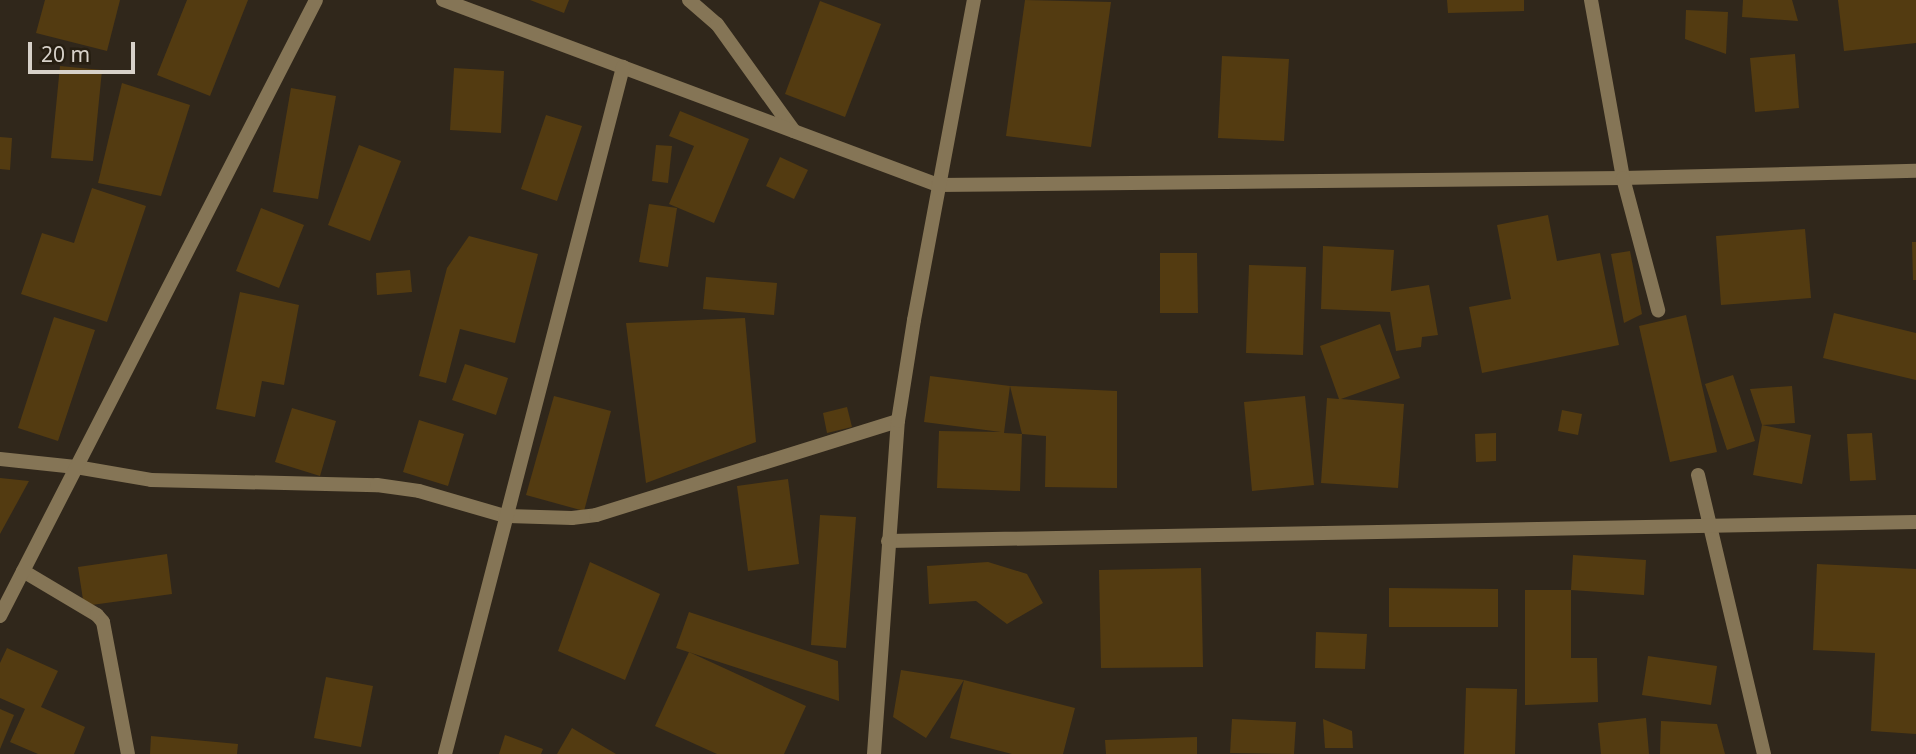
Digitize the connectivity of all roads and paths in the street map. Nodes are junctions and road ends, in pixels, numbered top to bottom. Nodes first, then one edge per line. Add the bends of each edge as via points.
1 (316, 0) edge
2 (443, 0) edge
3 (690, 0) edge
4 (974, 0) edge
5 (1591, 0) edge
6 (623, 67) junction
7 (794, 131) junction
8 (1916, 171) edge
9 (1623, 178) junction
10 (938, 185) junction
11 (1658, 310) dead end
12 (898, 421) junction
13 (0, 459) edge
14 (76, 467) junction
15 (1698, 475) dead end
16 (505, 516) junction
17 (1916, 522) edge
18 (1708, 525) junction
19 (888, 541) junction
20 (23, 571) junction
21 (0, 617) edge
22 (128, 754) edge
23 (445, 754) edge
24 (874, 754) edge
25 (1764, 754) edge

1 - 14 street
2 - 6 street
3 - 7 street via 717,24
4 - 10 street
5 - 9 street
6 - 7 street
6 - 16 street
7 - 10 street
8 - 9 street
9 - 10 street
9 - 11 street
10 - 12 street
12 - 16 street via 596,515
12 - 19 street
13 - 14 street
14 - 16 street via 151,480 377,485 419,491
14 - 20 street
15 - 18 street
16 - 23 street
17 - 18 street
18 - 19 street
18 - 25 street
19 - 24 street
20 - 21 street
20 - 22 street via 103,622

